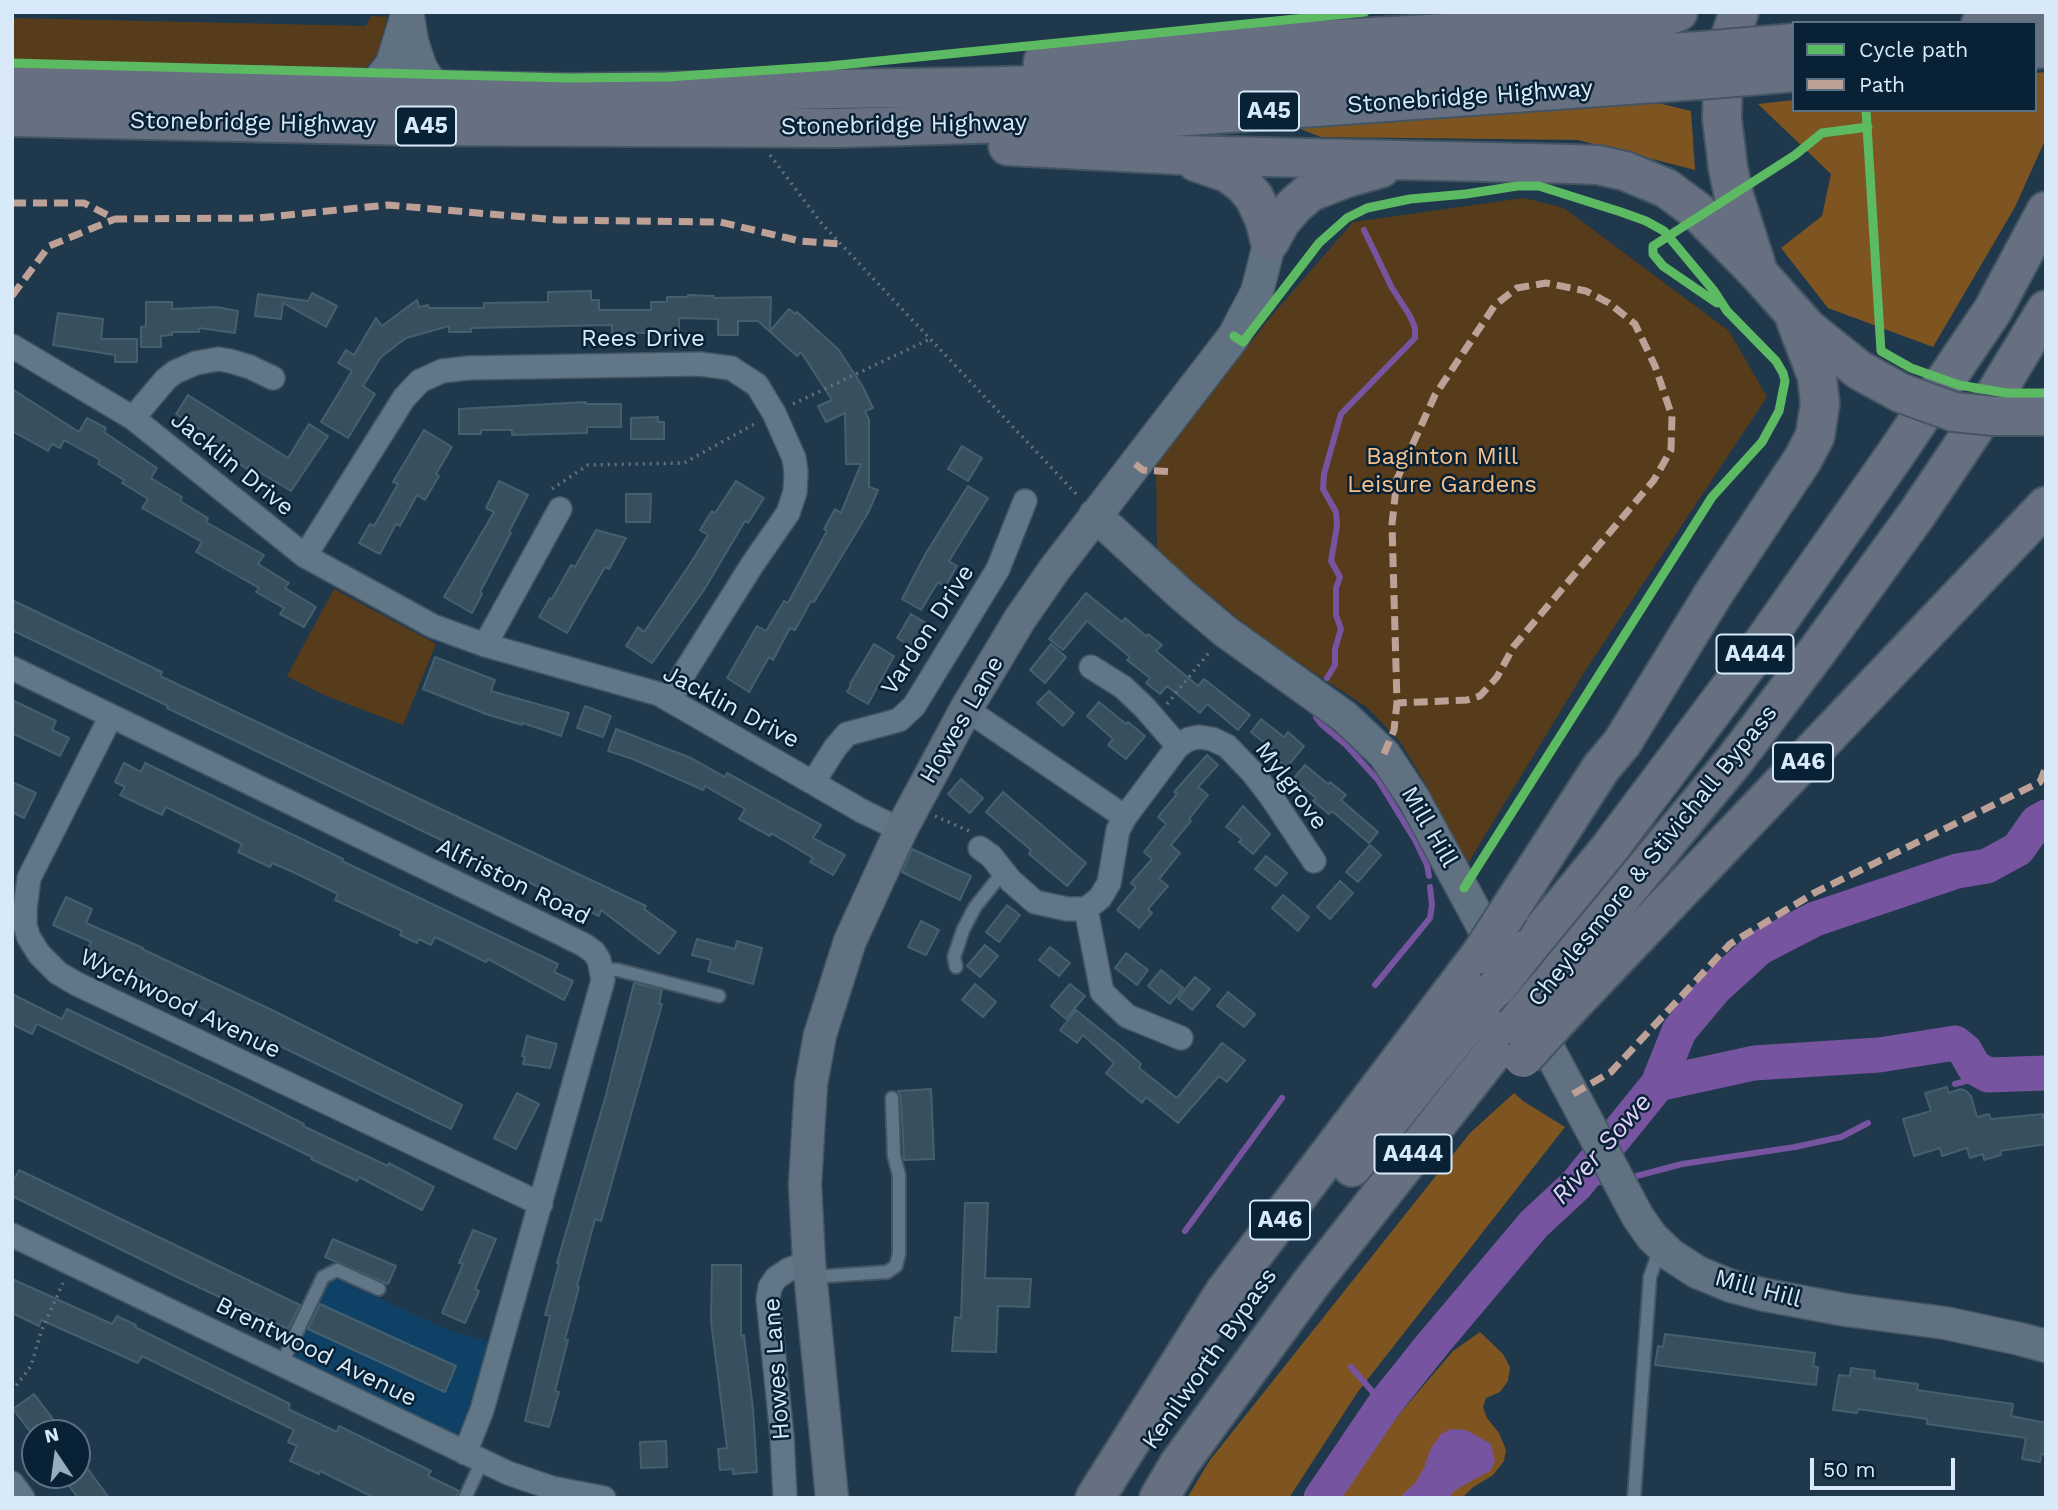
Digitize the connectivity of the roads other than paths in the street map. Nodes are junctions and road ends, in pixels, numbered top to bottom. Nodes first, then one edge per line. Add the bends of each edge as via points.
1 (1678, 12) edge
2 (1739, 12) edge
3 (407, 14) edge
4 (2046, 16) edge
5 (2000, 21) edge
6 (1777, 59) edge
7 (1700, 66) junction
8 (12, 81) edge
9 (879, 88) junction
10 (364, 90) junction
11 (441, 92) junction
12 (12, 117) edge
13 (839, 128) junction
14 (1179, 155) junction
15 (1409, 159) junction
16 (2046, 211) edge
17 (1270, 241) junction
18 (1759, 274) junction
19 (1791, 310) junction
20 (2046, 310) edge
21 (12, 346) edge
22 (272, 378) dead end
23 (2046, 416) edge
24 (132, 418) junction
25 (1025, 501) dead end
26 (2046, 506) edge
27 (560, 509) road end
28 (1095, 514) junction
29 (305, 556) junction
30 (485, 645) junction
31 (1091, 667) dead end
32 (12, 668) edge
33 (671, 699) junction
34 (966, 709) junction
35 (111, 716) junction
36 (1178, 746) junction
37 (814, 781) junction
38 (1125, 817) junction
39 (907, 818) junction
40 (980, 848) road end
41 (1314, 861) dead end
42 (1004, 872) junction
43 (1086, 909) junction
44 (1518, 927) junction
45 (19, 928) edge
46 (956, 967) dead end
47 (602, 969) junction
48 (1488, 969) junction
49 (719, 996) dead end
50 (1556, 1000) junction
51 (1181, 1038) dead end
52 (892, 1098) dead end
53 (1387, 1124) joint
54 (541, 1204) junction
55 (12, 1235) edge
56 (1661, 1246) junction
57 (810, 1270) junction
58 (1312, 1282) joint
59 (379, 1289) dead end
60 (2046, 1346) edge
61 (281, 1365) junction
62 (473, 1457) junction
63 (12, 1483) edge
64 (23, 1498) edge
65 (465, 1498) edge
66 (604, 1498) edge
67 (785, 1498) edge
68 (832, 1498) edge
69 (1095, 1498) edge
70 (1113, 1498) edge
71 (1159, 1498) edge
72 (1634, 1498) edge

1 - 9 highway via 1629,23 1227,45 983,67
2 - 18 highway via 1723,69 1722,119 1734,196
3 - 10 street via 392,64 377,83
3 - 11 street via 420,66
4 - 5 highway
6 - 7 highway, Stonebridge Highway / A45, bridge
7 - 9 highway, Stonebridge Highway / A45
7 - 13 highway, Stonebridge Highway / A45 via 1145,119
8 - 10 highway, Stonebridge Highway / A45
9 - 11 highway, Stonebridge Highway / A45
10 - 11 highway, Stonebridge Highway / A45
12 - 13 highway, Stonebridge Highway / A45 via 416,126
13 - 14 highway, A45 via 930,141
14 - 15 highway, A45
14 - 17 highway via 1241,173
15 - 17 highway via 1333,177 1294,206
15 - 18 highway, A45 via 1572,164 1650,179 1681,197
16 - 44 highway, Cheylesmore & Stivichall Bypass / A444 via 1993,310 1777,624 1609,849
17 - 28 street, Howes Lane via 1257,292 1234,336
18 - 19 highway
19 - 23 highway, bridge via 1859,370 1901,393 1954,412
19 - 44 highway via 1817,376 1820,404 1815,436 1622,743 1610,773
20 - 50 highway, Cheylesmore & Stivichall Bypass / A444 via 1924,503
21 - 24 street, Jacklin Drive
22 - 24 street, Jacklin Drive via 230,361 196,363 166,379
24 - 29 street, Jacklin Drive
25 - 37 street, Vardon Drive via 999,569 914,706 899,720 847,734
26 - 50 highway, A46
27 - 30 street
28 - 34 street, Howes Lane via 1020,619
28 - 56 street, Mill Hill via 1226,632 1345,717 1384,754 1464,888 1638,1217
29 - 30 street, Jacklin Drive via 433,626
29 - 33 street, Rees Drive via 404,398 420,382 442,371 731,368 757,385 774,413 793,458 796,481 788,513
30 - 33 street, Jacklin Drive
31 - 36 street via 1123,687
32 - 35 street, Alfriston Road
33 - 37 street, Jacklin Drive
34 - 38 street
34 - 39 street, Howes Lane
35 - 45 street, Wychwood Avenue via 34,864
35 - 47 street, Alfriston Road via 584,945 594,952
36 - 38 street
36 - 41 street, Mylgrove via 1199,737 1227,746 1270,795
37 - 39 street, Jacklin Drive via 862,811
38 - 43 street via 1118,830 1109,883
39 - 57 street, Howes Lane via 850,941 820,1035 807,1133
40 - 42 street
42 - 43 street via 1035,902
42 - 46 lane via 975,906 954,957
43 - 51 street via 1102,992 1127,1016
44 - 48 highway, Cheylesmore & Stivichall Bypass / A444, bridge
45 - 54 street, Wychwood Avenue via 58,973 76,984
47 - 49 lane
47 - 54 street via 603,980
48 - 53 highway, Cheylesmore & Stivichall Bypass / A444
48 - 69 highway, A46 via 1224,1293
50 - 58 highway, Cheylesmore & Stivichall Bypass / A444, bridge
52 - 57 lane via 899,1175 896,1266 887,1272
53 - 70 highway, Kenilworth Bypass / A46 via 1256,1290
54 - 62 street via 482,1410
55 - 61 street, Brentwood Avenue
56 - 60 street, Mill Hill via 1697,1272 1742,1289
56 - 72 lane via 1650,1277
57 - 67 street, Howes Lane via 788,1270 776,1278 768,1299
57 - 68 street, Howes Lane
58 - 71 highway, Kenilworth Bypass
59 - 61 lane via 337,1270 323,1277
61 - 62 street, Brentwood Avenue
62 - 65 lane
62 - 66 street, Brentwood Avenue via 552,1488
63 - 64 street

